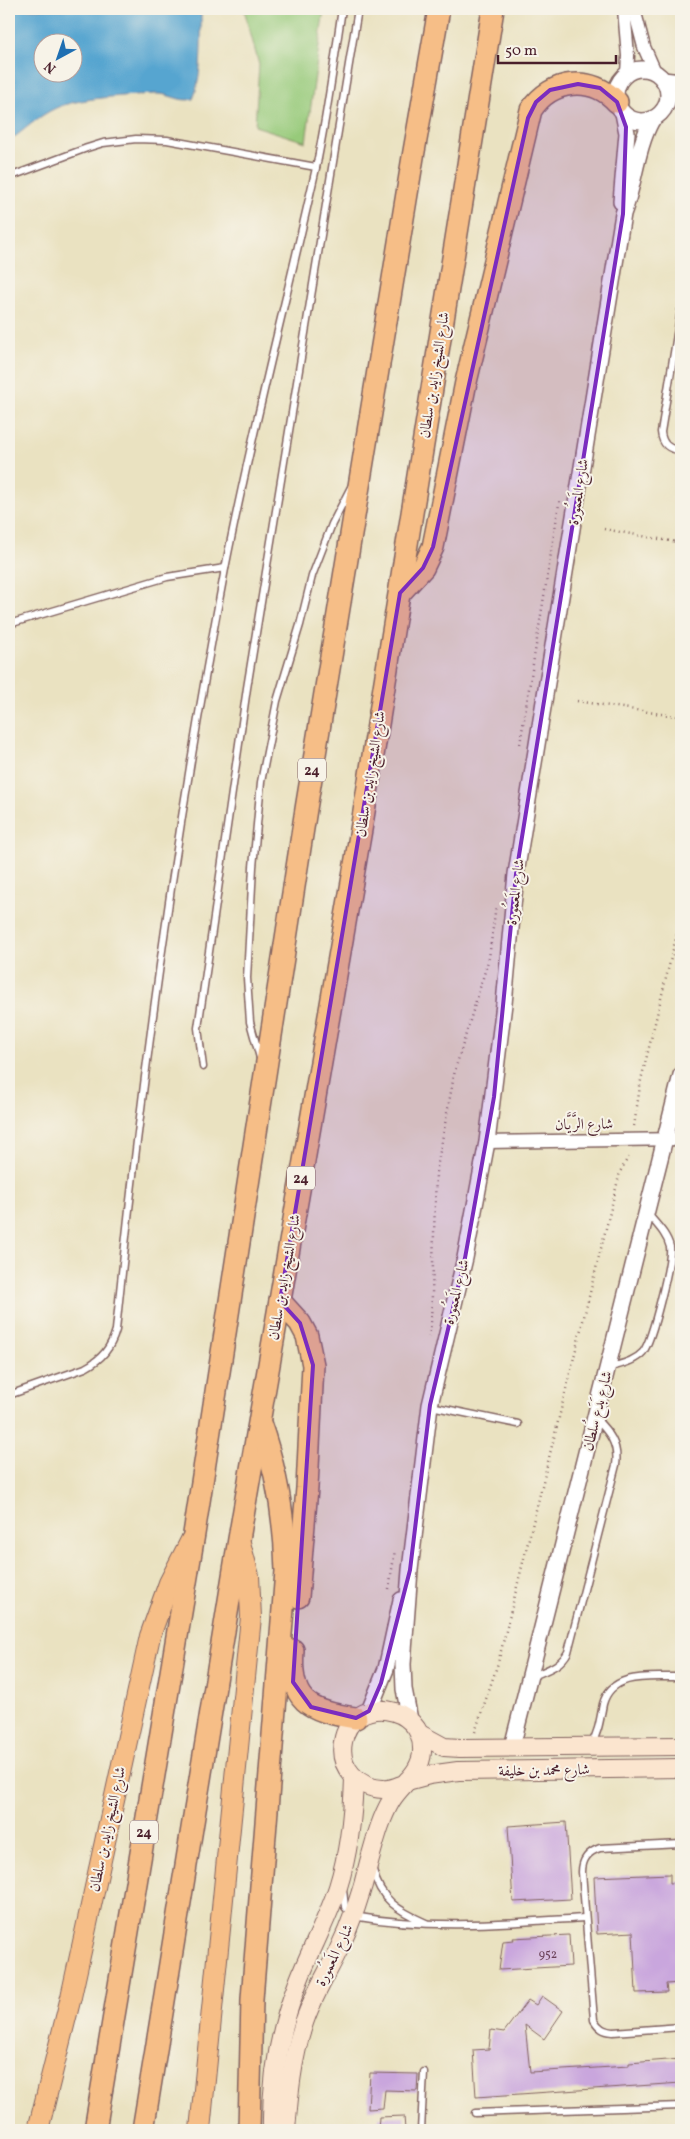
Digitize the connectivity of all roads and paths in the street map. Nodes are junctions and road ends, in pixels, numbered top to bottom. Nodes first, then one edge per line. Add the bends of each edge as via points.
1 (342, 9) edge
2 (358, 9) edge
3 (439, 9) edge
4 (493, 9) edge
5 (624, 9) edge
6 (634, 9) edge
7 (627, 74) junction
8 (659, 76) junction
9 (681, 82) edge
10 (681, 103) edge
11 (666, 107) junction
12 (620, 108) junction
13 (652, 120) junction
14 (316, 168) junction
15 (9, 177) edge
16 (623, 214) junction
17 (681, 310) edge
18 (681, 450) edge
19 (362, 469) junction
20 (560, 496) dead end
21 (604, 529) dead end
22 (681, 543) edge
23 (225, 568) junction
24 (400, 593) junction
25 (9, 624) edge
26 (577, 701) dead end
27 (681, 717) edge
28 (519, 749) dead end
29 (497, 901) dead end
30 (681, 917) edge
31 (203, 1067) dead end
32 (264, 1070) junction
33 (681, 1075) edge
34 (634, 1126) dead end
35 (665, 1139) junction
36 (681, 1139) edge
37 (487, 1142) junction
38 (632, 1152) dead end
39 (646, 1211) junction
40 (280, 1301) junction
41 (428, 1343) dead end
42 (608, 1368) junction
43 (9, 1395) edge
44 (430, 1405) junction
45 (595, 1418) junction
46 (259, 1421) junction
47 (518, 1424) dead end
48 (194, 1534) junction
49 (239, 1539) junction
50 (397, 1541) dead end
51 (410, 1570) junction
52 (389, 1590) dead end
53 (530, 1677) junction
54 (681, 1677) edge
55 (362, 1715) junction
56 (415, 1727) junction
57 (473, 1737) dead end
58 (681, 1746) edge
59 (512, 1747) junction
60 (589, 1748) junction
61 (681, 1768) edge
62 (354, 1778) junction
63 (404, 1783) junction
64 (681, 1844) edge
65 (370, 1857) junction
66 (344, 1866) junction
67 (353, 1916) junction
68 (584, 1918) junction
69 (432, 1925) junction
70 (681, 2027) edge
71 (424, 2072) dead end
72 (681, 2106) edge
73 (475, 2113) dead end
74 (38, 2130) edge
75 (95, 2130) edge
76 (143, 2130) edge
77 (200, 2130) edge
78 (249, 2130) edge
79 (272, 2130) edge
80 (286, 2130) edge
81 (421, 2130) edge

1 - 14 lane
2 - 31 lane via 246,698 198,1028
3 - 19 highway, شارع الشيخ زايد بن سلطان / 24
4 - 24 highway, شارع الشيخ زايد بن سلطان / 24
5 - 7 street
6 - 8 street via 644,47
7 - 8 street via 645,69
7 - 12 street via 616,92
8 - 9 street
8 - 11 street via 668,89
10 - 11 street
11 - 13 street
12 - 13 street via 632,120
12 - 16 street, شارع المَعمُورة via 627,133 621,194
12 - 24 highway via 600,88 578,84 550,90 531,110 466,382 433,547 420,572
13 - 16 street, شارع المَعمُورة via 642,142
14 - 15 lane via 167,140 136,139 103,143
14 - 23 lane
16 - 37 street, شارع المَعمُورة via 516,874
17 - 18 lane via 660,432 667,446
19 - 32 highway, شارع الشيخ زايد بن سلطان / 24
19 - 32 lane via 332,524 312,576 277,701 261,782 247,978 250,1022
20 - 28 path
21 - 22 path
23 - 25 lane via 168,577
23 - 43 lane via 163,939 129,1199 116,1330 109,1348 95,1363
24 - 40 highway, شارع الشيخ زايد بن سلطان / 24
26 - 27 path
29 - 41 path via 488,958 455,1070 436,1174
30 - 34 path via 641,1080
32 - 48 highway, شارع الشيخ زايد بن سلطان / 24
33 - 35 street, شارع بَدَع سُلطان
35 - 36 street, شارع الرَّيَّان
35 - 37 street, شارع الرَّيَّان
35 - 39 street, شارع بَدَع سُلطان
37 - 44 street, شارع المَعمُورة via 465,1258
38 - 57 path via 620,1172 498,1663
39 - 42 street, شارع بَدَع سُلطان
39 - 42 lane via 670,1246 666,1274 647,1346 630,1361
40 - 46 highway, شارع الشيخ زايد بن سلطان / 24
40 - 55 highway via 300,1323 309,1343 313,1365 308,1488 293,1682 311,1707 335,1715
42 - 45 street, شارع بَدَع سُلطان
44 - 47 lane
44 - 51 street, شارع المَعمُورة
45 - 53 street, شارع بَدَع سُلطان
45 - 53 lane via 615,1443 616,1464 568,1652 556,1666
46 - 49 highway, شارع الشيخ زايد بن سلطان / 24
46 - 78 highway via 279,1491 286,1571 252,1999
48 - 74 main road, شارع الشيخ زايد بن سلطان via 169,1583 150,1636 71,1997
48 - 75 highway, شارع الشيخ زايد بن سلطان / 24
49 - 76 highway, شارع الشيخ زايد بن سلطان / 24
49 - 77 main road, شارع الشيخ زايد بن سلطان via 248,1576 251,1617
50 - 52 path
51 - 55 street, شارع المَعمُورة via 386,1669
51 - 56 street, شارع المَعمُورة via 403,1677
53 - 59 street, شارع بَدَع سُلطان
54 - 60 lane via 619,1682 606,1696 598,1730
55 - 56 main road via 378,1709 395,1711
55 - 62 main road via 348,1727 342,1748 347,1770
56 - 59 main road, شارع محمد بن خليفة via 444,1747
56 - 63 main road via 422,1751 418,1768
58 - 60 main road, شارع محمد بن خليفة
59 - 60 main road, شارع محمد بن خليفة
61 - 63 main road, شارع محمد بن خليفة via 458,1770
62 - 63 main road via 368,1787 385,1790
62 - 66 main road, شارع المَعمُورة via 352,1819
63 - 65 main road, شارع المَعمُورة via 382,1818
64 - 68 lane via 600,1848 588,1854 582,1865
65 - 67 main road, شارع المَعمُورة
65 - 69 lane via 375,1880 386,1899 404,1913
66 - 67 lane via 344,1902
66 - 79 main road, شارع المَعمُورة via 330,1911 288,2012 276,2065
67 - 69 lane
67 - 80 main road, شارع المَعمُورة via 303,2025 292,2065
68 - 69 lane
68 - 70 lane via 592,2013 598,2027 613,2032
71 - 81 lane
72 - 73 lane

